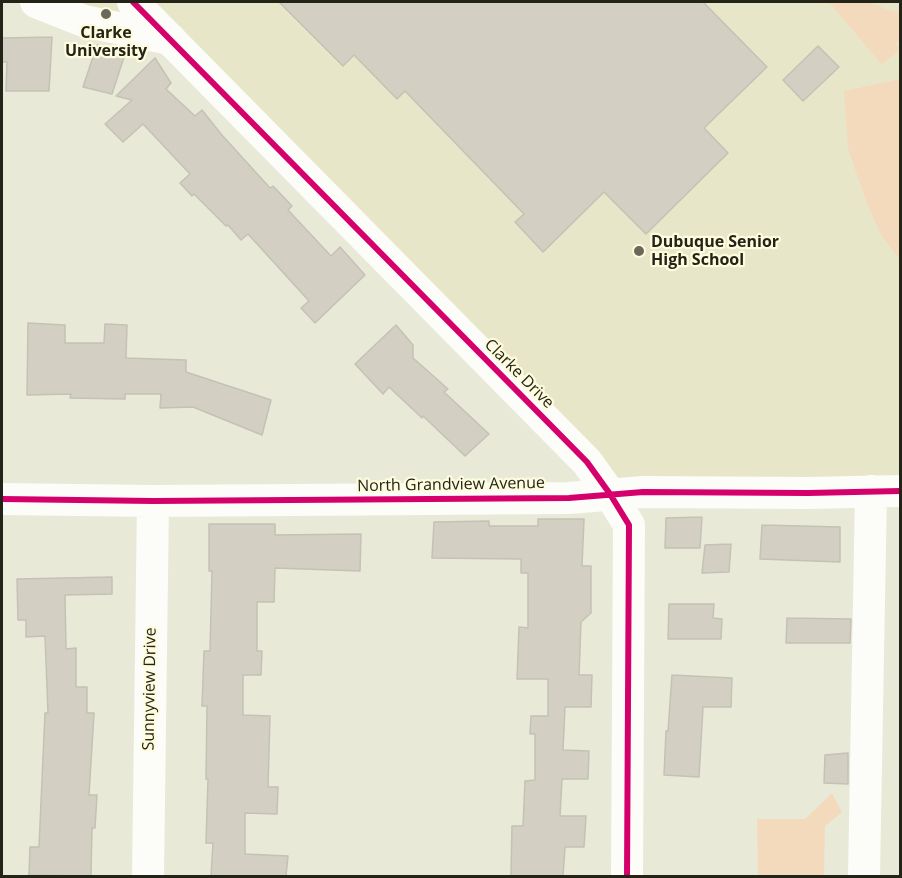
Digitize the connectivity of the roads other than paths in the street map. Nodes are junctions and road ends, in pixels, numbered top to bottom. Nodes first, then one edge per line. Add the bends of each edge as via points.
1 (36, 2) edge
2 (133, 2) edge
3 (170, 39) junction
4 (886, 491) edge
5 (610, 494) junction
6 (2, 499) edge
7 (153, 501) junction
8 (148, 876) edge
9 (627, 876) edge
10 (864, 876) edge

1 - 3 street via 84,21
2 - 3 street, Clarke Drive
3 - 5 street, Clarke Drive via 587,462
4 - 5 street, North Grandview Avenue
4 - 10 street
5 - 7 street, North Grandview Avenue via 569,498
5 - 9 street, Clarke Drive via 629,525
6 - 7 street, North Grandview Avenue
7 - 8 street, Sunnyview Drive

